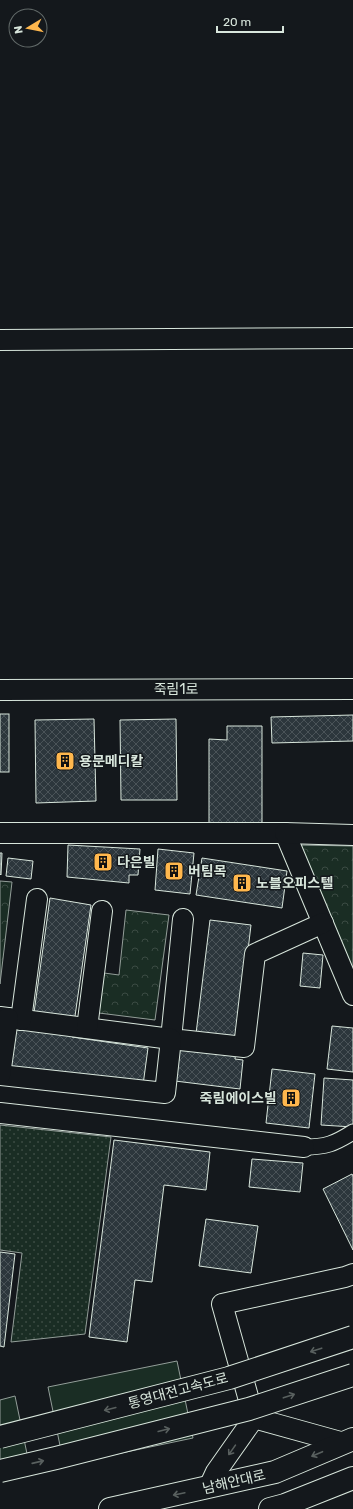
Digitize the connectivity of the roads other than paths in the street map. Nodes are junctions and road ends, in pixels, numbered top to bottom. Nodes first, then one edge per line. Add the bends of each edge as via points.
1 (353, 338) edge
2 (0, 340) edge
3 (353, 689) edge
4 (0, 690) edge
5 (0, 833) edge
6 (285, 833) junction
7 (353, 835) edge
8 (37, 899) dead end
9 (102, 911) dead end
10 (183, 919) dead end
11 (323, 923) junction
12 (353, 996) edge
13 (9, 1018) edge
14 (87, 1028) junction
15 (171, 1039) junction
16 (0, 1075) edge
17 (0, 1113) edge
18 (353, 1132) edge
19 (304, 1146) joint
20 (353, 1274) edge
21 (353, 1337) edge
22 (353, 1375) edge
23 (254, 1418) junction
24 (0, 1437) edge
25 (349, 1441) edge
26 (0, 1471) edge
27 (353, 1478) edge
28 (209, 1487) junction
29 (110, 1509) edge
30 (270, 1509) edge

1 - 2 street
3 - 4 street, 죽림1로
5 - 6 street
6 - 7 street
6 - 11 street
8 - 13 street
9 - 14 street
10 - 15 street
11 - 12 street
11 - 15 street via 255,954 244,1047
13 - 14 street
13 - 16 street
14 - 15 street
15 - 16 street via 165,1093
17 - 19 street
18 - 19 street via 338,1142 322,1147
20 - 23 street via 222,1304
21 -> 24 main road, 통영대전고속도로, bridge via 230,1378
26 -> 22 main road, bridge via 249,1409
23 - 25 street
23 -> 28 street via 216,1472
25 -> 28 main road, 남해안대로 via 275,1472
27 - 30 main road
28 -> 29 main road, 남해안대로

